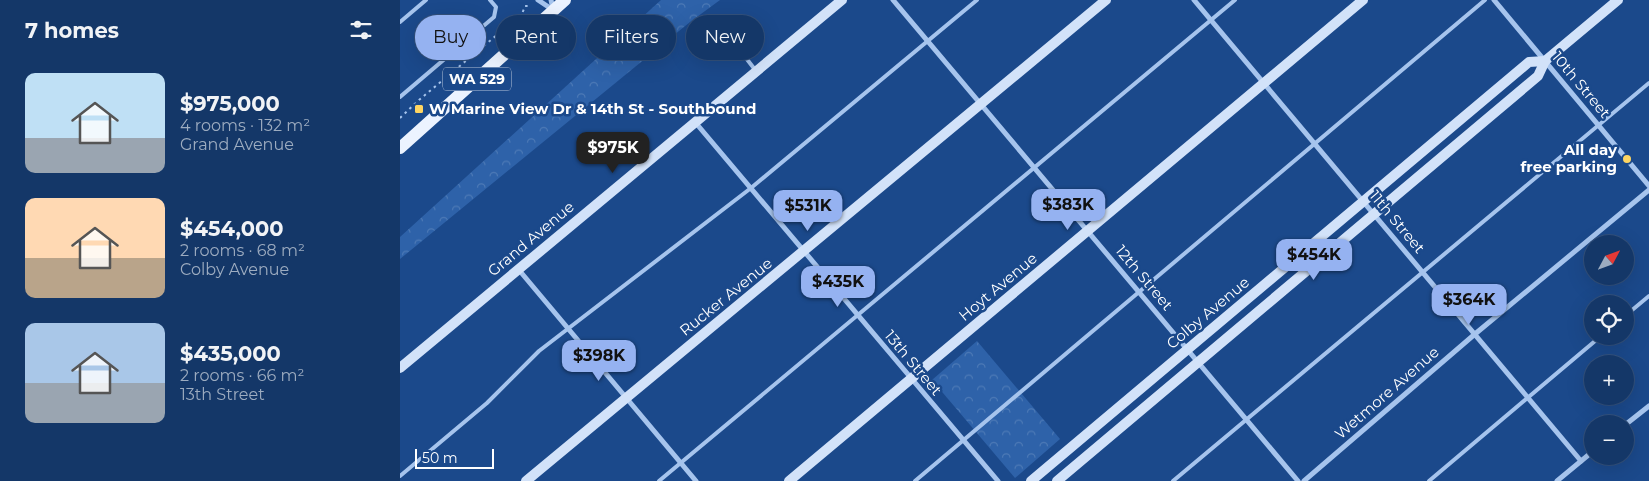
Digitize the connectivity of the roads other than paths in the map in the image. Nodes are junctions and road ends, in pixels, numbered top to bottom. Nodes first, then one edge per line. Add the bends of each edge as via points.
1 (426, 0) edge
2 (490, 0) edge
3 (538, 0) edge
4 (565, 0) edge
5 (842, 0) edge
6 (893, 0) edge
7 (977, 0) edge
8 (1106, 0) edge
9 (1194, 0) edge
10 (1235, 0) edge
11 (1362, 0) edge
12 (1485, 0) edge
13 (1494, 0) edge
14 (1618, 0) edge
15 (552, 5) edge
16 (1211, 20) junction
17 (400, 22) edge
18 (928, 41) junction
19 (748, 60) edge
20 (1545, 61) junction
21 (756, 71) junction
22 (1264, 83) junction
23 (1649, 83) edge
24 (400, 97) edge
25 (981, 105) junction
26 (694, 122) junction
27 (1599, 125) junction
28 (1314, 144) junction
29 (400, 148) edge
30 (1034, 167) junction
31 (1649, 186) edge
32 (751, 188) junction
33 (1649, 190) edge
34 (1363, 202) junction
35 (1374, 214) junction
36 (1088, 231) junction
37 (804, 252) junction
38 (518, 269) junction
39 (1423, 273) junction
40 (1140, 293) junction
41 (1649, 296) edge
42 (1634, 308) edge
43 (857, 315) junction
44 (568, 328) junction
45 (1475, 334) junction
46 (1590, 345) edge
47 (1188, 350) junction
48 (1198, 362) junction
49 (400, 368) edge
50 (911, 379) junction
51 (1528, 397) junction
52 (626, 398) junction
53 (1649, 406) edge
54 (1634, 418) edge
55 (1246, 420) junction
56 (963, 441) junction
57 (1584, 459) edge
58 (1581, 461) junction
59 (680, 463) junction
60 (400, 476) edge
61 (526, 481) edge
62 (659, 481) edge
63 (696, 481) edge
64 (789, 481) edge
65 (915, 481) edge
66 (998, 481) edge
67 (1031, 481) edge
68 (1056, 481) edge
69 (1173, 481) edge
70 (1298, 481) edge
71 (1304, 481) edge
72 (1429, 481) edge
73 (1558, 481) edge

1 - 17 lane
2 - 24 lane via 496,7 494,16
3 - 15 street
4 - 15 main road, WA 529
5 - 21 street, Grand Avenue
6 - 18 street, 12th Street
7 - 18 lane
8 - 25 street, Rucker Avenue
9 - 16 street, 11th Street
10 - 16 lane
11 - 22 street, Hoyt Avenue
12 - 28 lane
13 - 20 street, 10th Street
14 - 20 street, Colby Avenue
15 - 29 main road, WA 529
16 - 22 street, 11th Street
16 - 30 lane
18 - 25 street, 12th Street
18 - 32 lane
19 - 21 lane
20 - 27 street, 10th Street
20 - 34 street, Colby Avenue via 1530,62
20 - 35 street, Colby Avenue via 1538,76
21 - 26 street, Grand Avenue
22 - 28 street, 11th Street
22 - 36 street, Hoyt Avenue
23 - 27 lane
25 - 30 street, 12th Street
25 - 37 street, Rucker Avenue
26 - 32 street, 13th Street
26 - 38 street, Grand Avenue
27 - 31 street, 10th Street
27 - 39 lane
28 - 34 street, 11th Street
28 - 40 lane
30 - 36 street, 12th Street
30 - 43 lane
32 - 37 street, 13th Street
32 - 44 lane
33 - 45 street, Wetmore Avenue
34 - 35 street, 11th Street
34 - 47 street, Colby Avenue
35 - 39 street, 11th Street
35 - 48 street, Colby Avenue
36 - 40 street, 12th Street
36 - 50 street, Hoyt Avenue
37 - 43 street, 13th Street
37 - 52 street, Rucker Avenue
38 - 44 street
38 - 49 street, Grand Avenue
39 - 45 street, 11th Street
39 - 55 lane
40 - 47 street, 12th Street
40 - 56 lane
41 - 42 lane
43 - 50 street, 13th Street
43 - 59 lane
44 - 52 street
44 - 60 lane via 539,351 487,403
45 - 51 street, 11th Street
45 - 71 street, Wetmore Avenue
46 - 51 lane
47 - 48 street, 12th Street
47 - 67 street, Colby Avenue
48 - 55 street, 12th Street
48 - 68 street, Colby Avenue
50 - 56 street, 13th Street
50 - 64 street, Hoyt Avenue
51 - 58 street, 11th Street
51 - 72 lane
52 - 59 street
52 - 61 street, Rucker Avenue
53 - 54 street
55 - 69 lane
55 - 70 street, 12th Street
56 - 65 lane
56 - 66 street, 13th Street
57 - 58 street
58 - 73 street
59 - 62 lane
59 - 63 street

